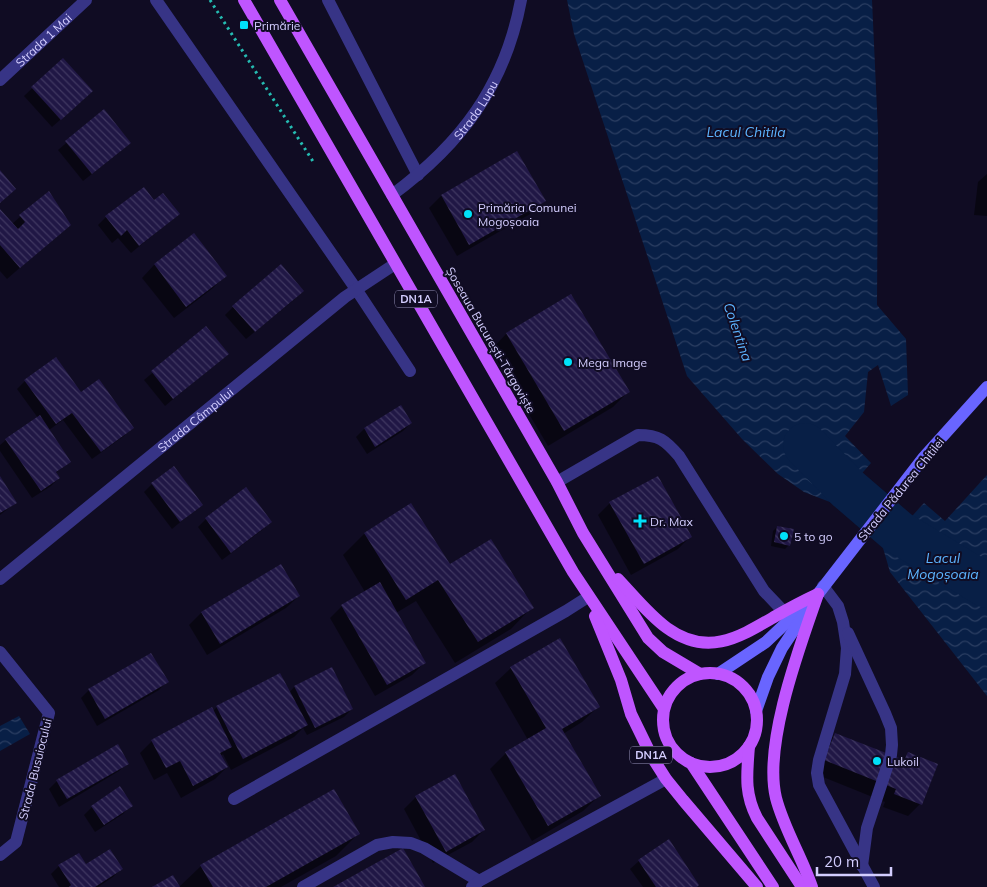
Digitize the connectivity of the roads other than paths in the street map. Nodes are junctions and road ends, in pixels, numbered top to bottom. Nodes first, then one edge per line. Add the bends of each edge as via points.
1 (86, 0) edge
2 (156, 0) edge
3 (244, 0) edge
4 (280, 0) edge
5 (328, 0) edge
6 (521, 0) edge
7 (0, 80) edge
8 (418, 175) junction
9 (392, 195) junction
10 (395, 264) junction
11 (356, 289) junction
12 (410, 371) dead end
13 (987, 387) edge
14 (556, 482) junction
15 (598, 557) junction
16 (0, 579) edge
17 (821, 590) junction
18 (588, 597) junction
19 (784, 612) junction
20 (843, 622) junction
21 (0, 652) edge
22 (700, 674) junction
23 (718, 674) junction
24 (664, 709) junction
25 (756, 711) junction
26 (749, 746) junction
27 (690, 763) junction
28 (666, 779) junction
29 (234, 799) dead end
30 (0, 855) edge
31 (862, 866) junction
32 (476, 884) edge
33 (303, 887) edge
34 (757, 887) edge
35 (773, 887) edge
36 (802, 887) edge
37 (812, 887) edge
38 (874, 887) edge

1 - 7 street, Strada 1 Mai
2 - 11 street
3 - 10 main road, DN1A
4 - 9 main road, Șoseaua București-Târgoviște / DN1A
5 - 8 street
6 - 8 street, Strada Lupu via 514,30 490,89 460,133
8 - 9 street, Strada Lupu
9 - 14 main road, Șoseaua București-Târgoviște / DN1A
10 - 11 street, Strada Câmpului
10 - 18 main road, DN1A
11 - 12 street
11 - 16 street, Strada Câmpului
13 - 17 main road, Strada Pădurea Chitilei via 924,457
14 - 15 main road, Șoseaua București-Târgoviște / DN1A
14 - 19 street via 638,435 653,435 668,443 764,591
15 - 19 main road via 660,622 692,640 731,640
15 - 22 main road, Șoseaua București-Târgoviște / DN1A via 648,638 663,652
17 - 19 main road
17 - 20 street via 838,606
17 - 23 main road, Strada Pădurea Chitilei via 766,642
17 - 25 main road, Strada Pădurea Chitilei via 782,648
17 - 37 main road via 799,649 784,707 773,778 782,817
18 - 24 main road, DN1A
18 - 28 main road, DN1A via 631,714
18 - 29 street
20 - 31 street via 885,712 892,745 867,828
20 - 31 street via 847,648 845,674 817,772 819,785
21 - 30 street, Strada Busuiocului via 49,713 16,842
22 - 23 main road, DN1A
22 - 24 main road, DN1A via 677,686
23 - 25 main road, DN1A via 732,678 743,687
24 - 27 main road, DN1A via 664,735 670,747
25 - 26 main road via 757,723
26 - 27 main road, DN1A via 729,763 716,767
26 - 36 main road via 746,778 751,807
27 - 35 main road, DN1A
28 - 32 street
28 - 34 main road, DN1A
31 - 38 street
32 - 33 street via 424,848 393,842 376,845

